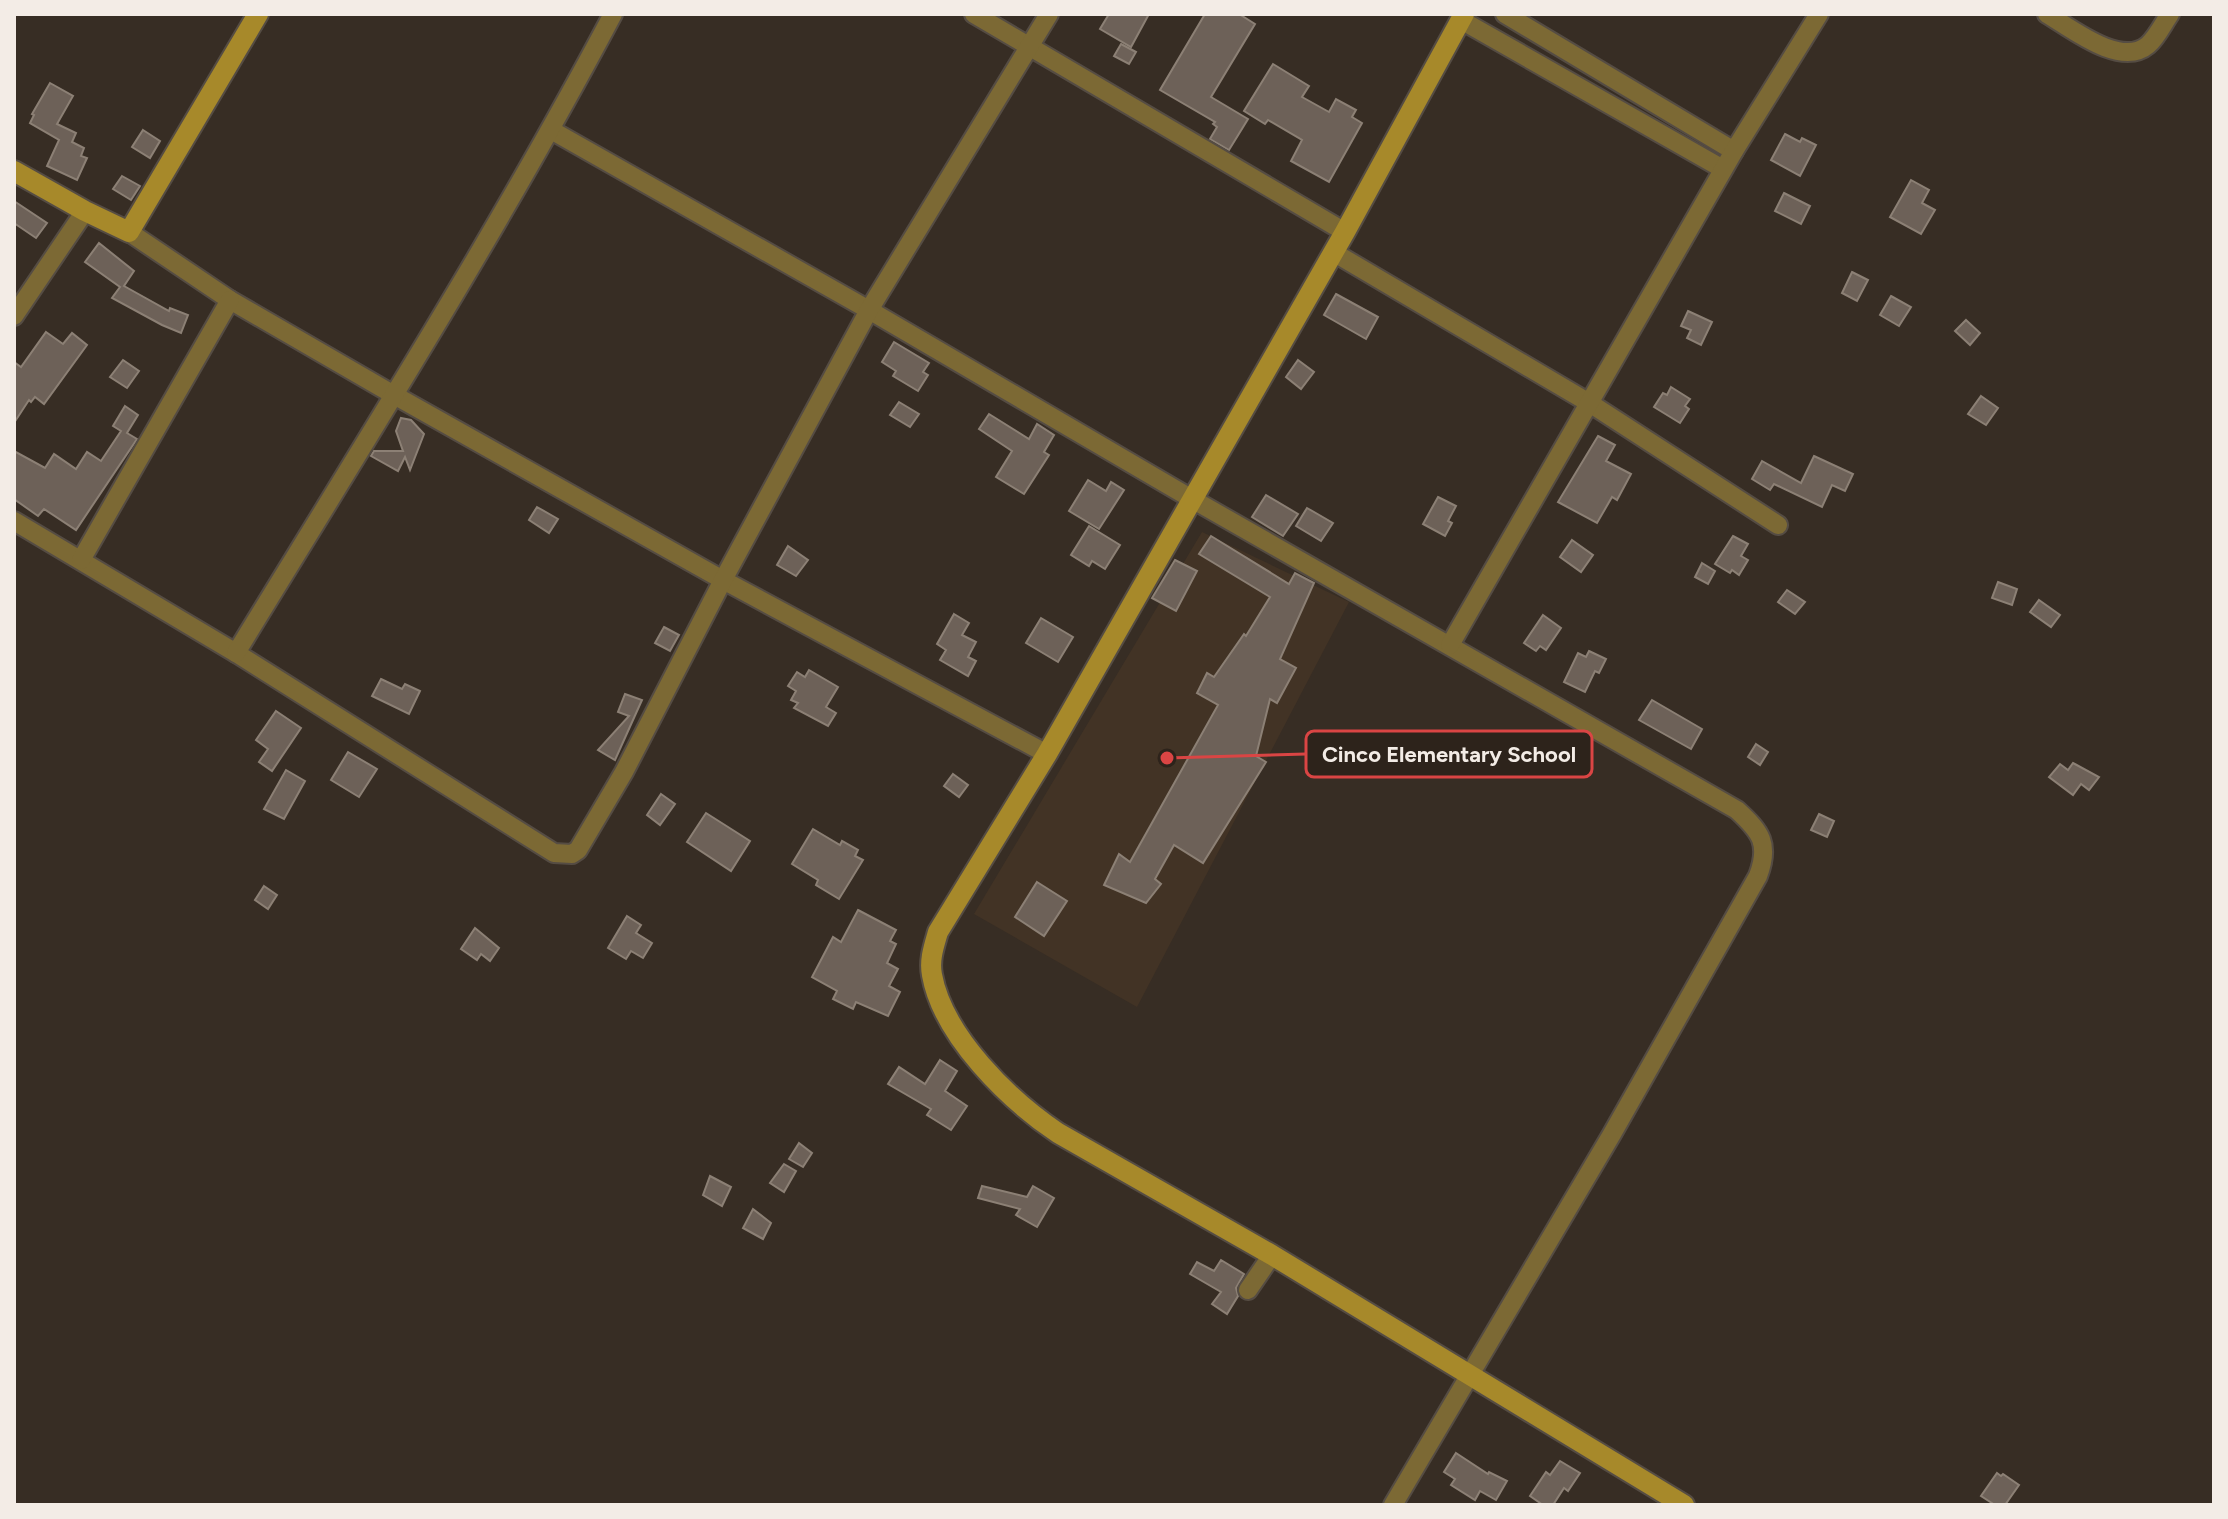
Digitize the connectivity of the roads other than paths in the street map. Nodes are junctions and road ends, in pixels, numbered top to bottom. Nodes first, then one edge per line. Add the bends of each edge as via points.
1 (258, 14) edge
2 (613, 14) edge
3 (974, 14) edge
4 (1049, 14) edge
5 (1505, 14) edge
6 (1819, 14) edge
7 (2047, 14) edge
8 (2170, 14) edge
9 (1458, 16) edge
10 (1030, 48) junction
11 (551, 130) junction
12 (1734, 151) junction
13 (1723, 169) junction
14 (14, 171) edge
15 (85, 211) junction
16 (129, 232) junction
17 (1345, 232) junction
18 (1333, 252) junction
19 (230, 300) junction
20 (869, 310) junction
21 (14, 316) edge
22 (394, 395) junction
23 (1591, 404) junction
24 (1192, 499) junction
25 (14, 521) edge
26 (1778, 525) dead end
27 (81, 560) junction
28 (723, 580) junction
29 (1450, 645) junction
30 (236, 653) junction
31 (1047, 754) junction
32 (1272, 1255) junction
33 (1248, 1290) dead end
34 (1469, 1377) junction
35 (1393, 1505) edge
36 (1684, 1505) edge

1 - 16 street
2 - 11 street
3 - 10 street
4 - 10 street
5 - 12 street
6 - 12 street
7 - 8 street via 2126,54 2151,43
9 - 13 street
9 - 17 street
10 - 17 street
10 - 20 street
11 - 20 street
11 - 22 street
12 - 13 street
13 - 23 street
14 - 15 street
15 - 16 street
15 - 21 street
16 - 19 street
17 - 18 street
18 - 23 street
18 - 24 street
19 - 22 street
19 - 27 street
20 - 24 street
20 - 28 street
22 - 28 street
22 - 30 street
23 - 26 street
23 - 29 street
24 - 29 street
24 - 31 street
25 - 27 street
27 - 30 street
28 - 30 street via 624,772 572,854 554,853
28 - 31 street
29 - 34 street via 1737,810 1764,844 1758,876
31 - 32 street via 938,932 931,953 932,975 945,1014 972,1052 1031,1114
32 - 33 street
32 - 34 street
34 - 35 street
34 - 36 street

